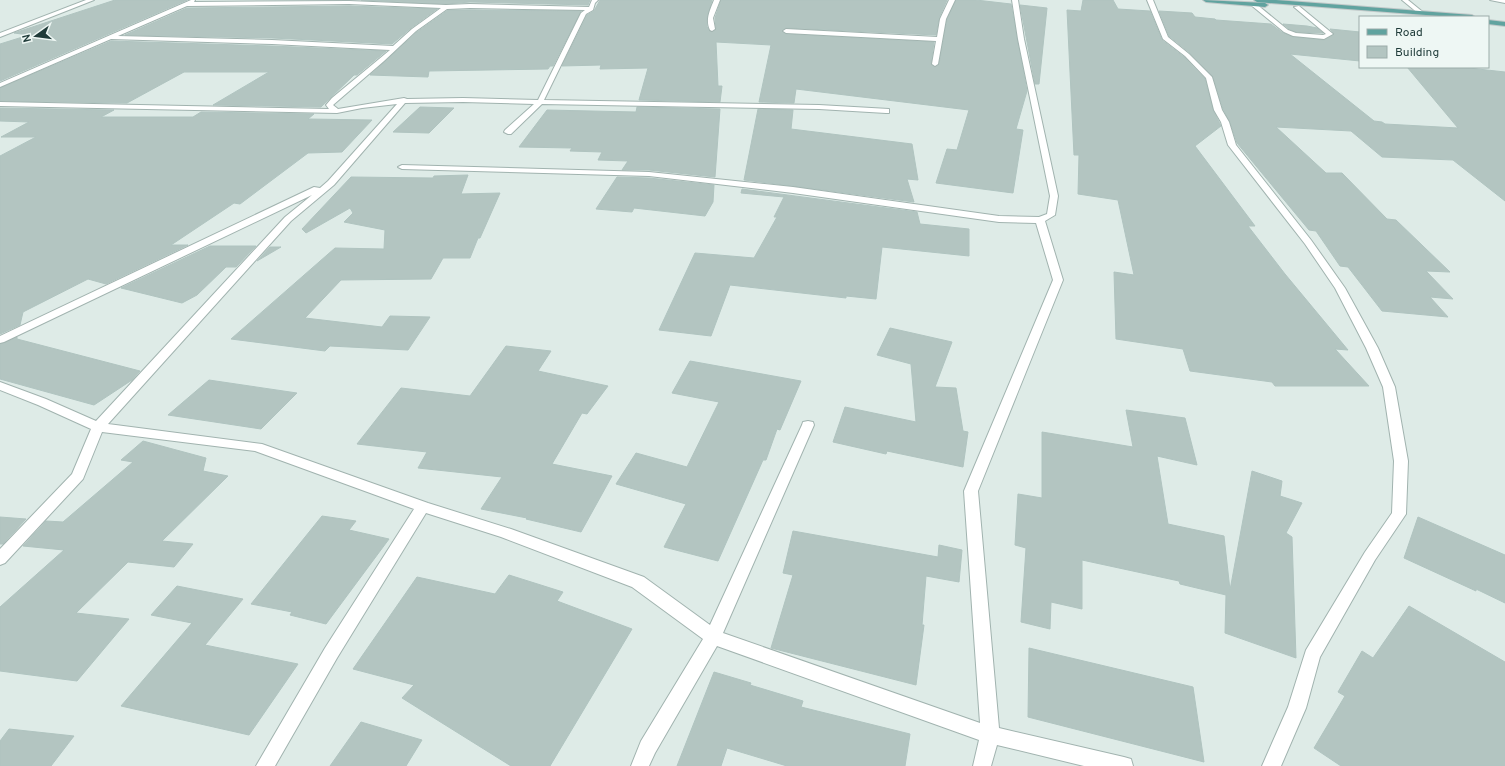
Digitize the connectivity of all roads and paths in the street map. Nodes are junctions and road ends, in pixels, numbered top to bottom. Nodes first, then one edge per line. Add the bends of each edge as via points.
1 (91, 0) edge
2 (194, 0) edge
3 (594, 0) edge
4 (717, 0) edge
5 (952, 0) edge
6 (1015, 0) edge
7 (1150, 0) edge
8 (1206, 0) edge
9 (1405, 0) edge
10 (1493, 0) edge
11 (1505, 1) edge
12 (1255, 2) edge
13 (186, 4) junction
14 (446, 7) junction
15 (1297, 7) junction
16 (591, 9) junction
17 (1421, 15) edge
18 (1446, 16) edge
19 (1489, 18) edge
20 (1505, 19) edge
21 (1489, 22) edge
22 (1505, 24) edge
23 (712, 29) dead end
24 (786, 31) dead end
25 (0, 35) edge
26 (108, 37) junction
27 (940, 39) junction
28 (395, 48) junction
29 (935, 64) dead end
30 (0, 85) edge
31 (404, 100) junction
32 (540, 102) junction
33 (0, 104) edge
34 (337, 111) junction
35 (886, 111) dead end
36 (508, 132) dead end
37 (402, 167) dead end
38 (330, 183) junction
39 (1040, 220) junction
40 (0, 340) edge
41 (0, 386) edge
42 (808, 425) dead end
43 (98, 427) junction
44 (423, 507) junction
45 (0, 559) edge
46 (713, 637) junction
47 (990, 735) junction
48 (265, 766) edge
49 (640, 766) edge
50 (982, 766) edge
51 (1124, 766) edge
52 (1270, 766) edge

1 - 25 street
2 - 13 street
3 - 16 street
4 - 23 street via 712,9
5 - 27 street via 943,19
6 - 39 street via 1054,196 1051,215
7 - 52 street via 1165,38 1187,55 1209,78 1232,145 1308,242 1340,288 1372,348 1389,387 1401,462 1399,514 1370,556 1312,655 1297,708
8 - 12 main road
9 - 17 street
10 - 11 street
12 - 15 main road
12 - 15 street via 1286,31 1295,35 1324,37 1330,34
12 - 17 main road
13 - 14 street via 343,2
13 - 26 street
14 - 16 street
14 - 28 street via 414,30
15 - 17 main road
16 - 32 street via 584,12
17 - 18 main road
19 - 20 main road
21 - 22 main road
24 - 27 street
26 - 28 street
26 - 30 street
27 - 29 street
28 - 34 street via 334,99 329,105
31 - 32 street
31 - 34 street
31 - 38 street
32 - 35 street via 819,107
32 - 36 street
33 - 34 street
37 - 39 street via 649,174 793,190 998,219
38 - 40 street
38 - 43 street via 288,219
39 - 47 street via 1058,280 971,491
41 - 43 street
42 - 46 street
43 - 44 street via 257,447
43 - 45 street via 78,476
44 - 46 street via 506,533 638,582
44 - 48 street via 331,653
46 - 47 street
46 - 49 street via 648,747
47 - 50 street
47 - 51 street

